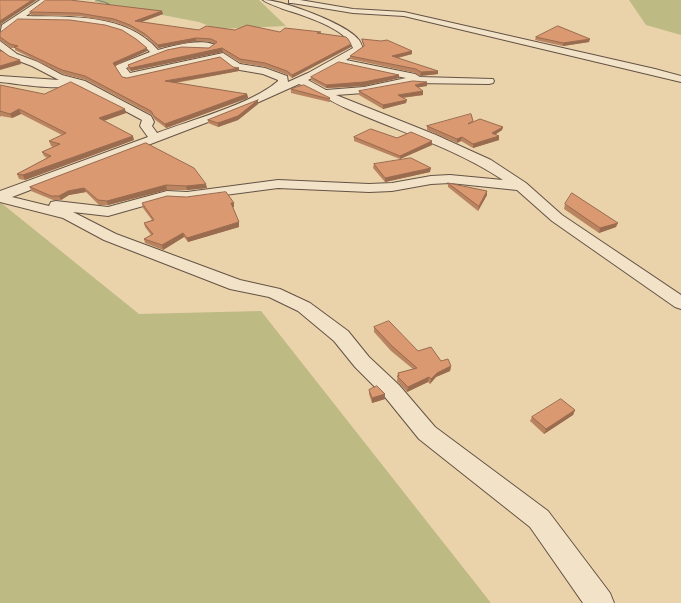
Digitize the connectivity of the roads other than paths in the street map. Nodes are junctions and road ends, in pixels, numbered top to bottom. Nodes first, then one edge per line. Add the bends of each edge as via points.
1 (45, 0) edge
2 (267, 0) edge
3 (289, 0) edge
4 (371, 3) dead end
5 (353, 10) junction
6 (17, 18) junction
7 (338, 21) junction
8 (0, 32) edge
9 (0, 44) edge
10 (211, 46) edge
11 (156, 53) junction
12 (338, 61) junction
13 (0, 79) edge
14 (681, 80) edge
15 (300, 81) junction
16 (449, 81) junction
17 (489, 81) dead end
18 (81, 83) junction
19 (325, 93) junction
20 (269, 94) junction
21 (154, 137) junction
22 (521, 186) junction
23 (0, 197) edge
24 (681, 303) edge
25 (600, 603) edge

1 - 6 street
2 - 7 street
3 - 5 street
4 - 5 street
5 - 7 street
5 - 14 street via 415,16
6 - 8 street
6 - 11 street via 77,21 114,27 143,40
7 - 12 street via 359,47
9 - 18 street via 14,56 58,77
10 - 11 street via 181,46
11 - 20 street via 120,67 127,77 223,56 236,67 265,71 283,78 278,88
12 - 15 street
12 - 16 street via 403,75
13 - 18 street via 54,84
15 - 19 street
15 - 20 street
16 - 17 street
16 - 19 street via 413,80 364,90
18 - 21 street via 147,118 146,126
19 - 20 street
19 - 22 street via 352,107 432,138 486,163
20 - 21 street
21 - 23 street
22 - 23 street via 450,179 369,188 278,184 187,196 167,195 108,212
22 - 24 street via 557,218
23 - 25 street via 68,215 110,237 236,285 274,293 304,307 341,336 427,433 539,519

